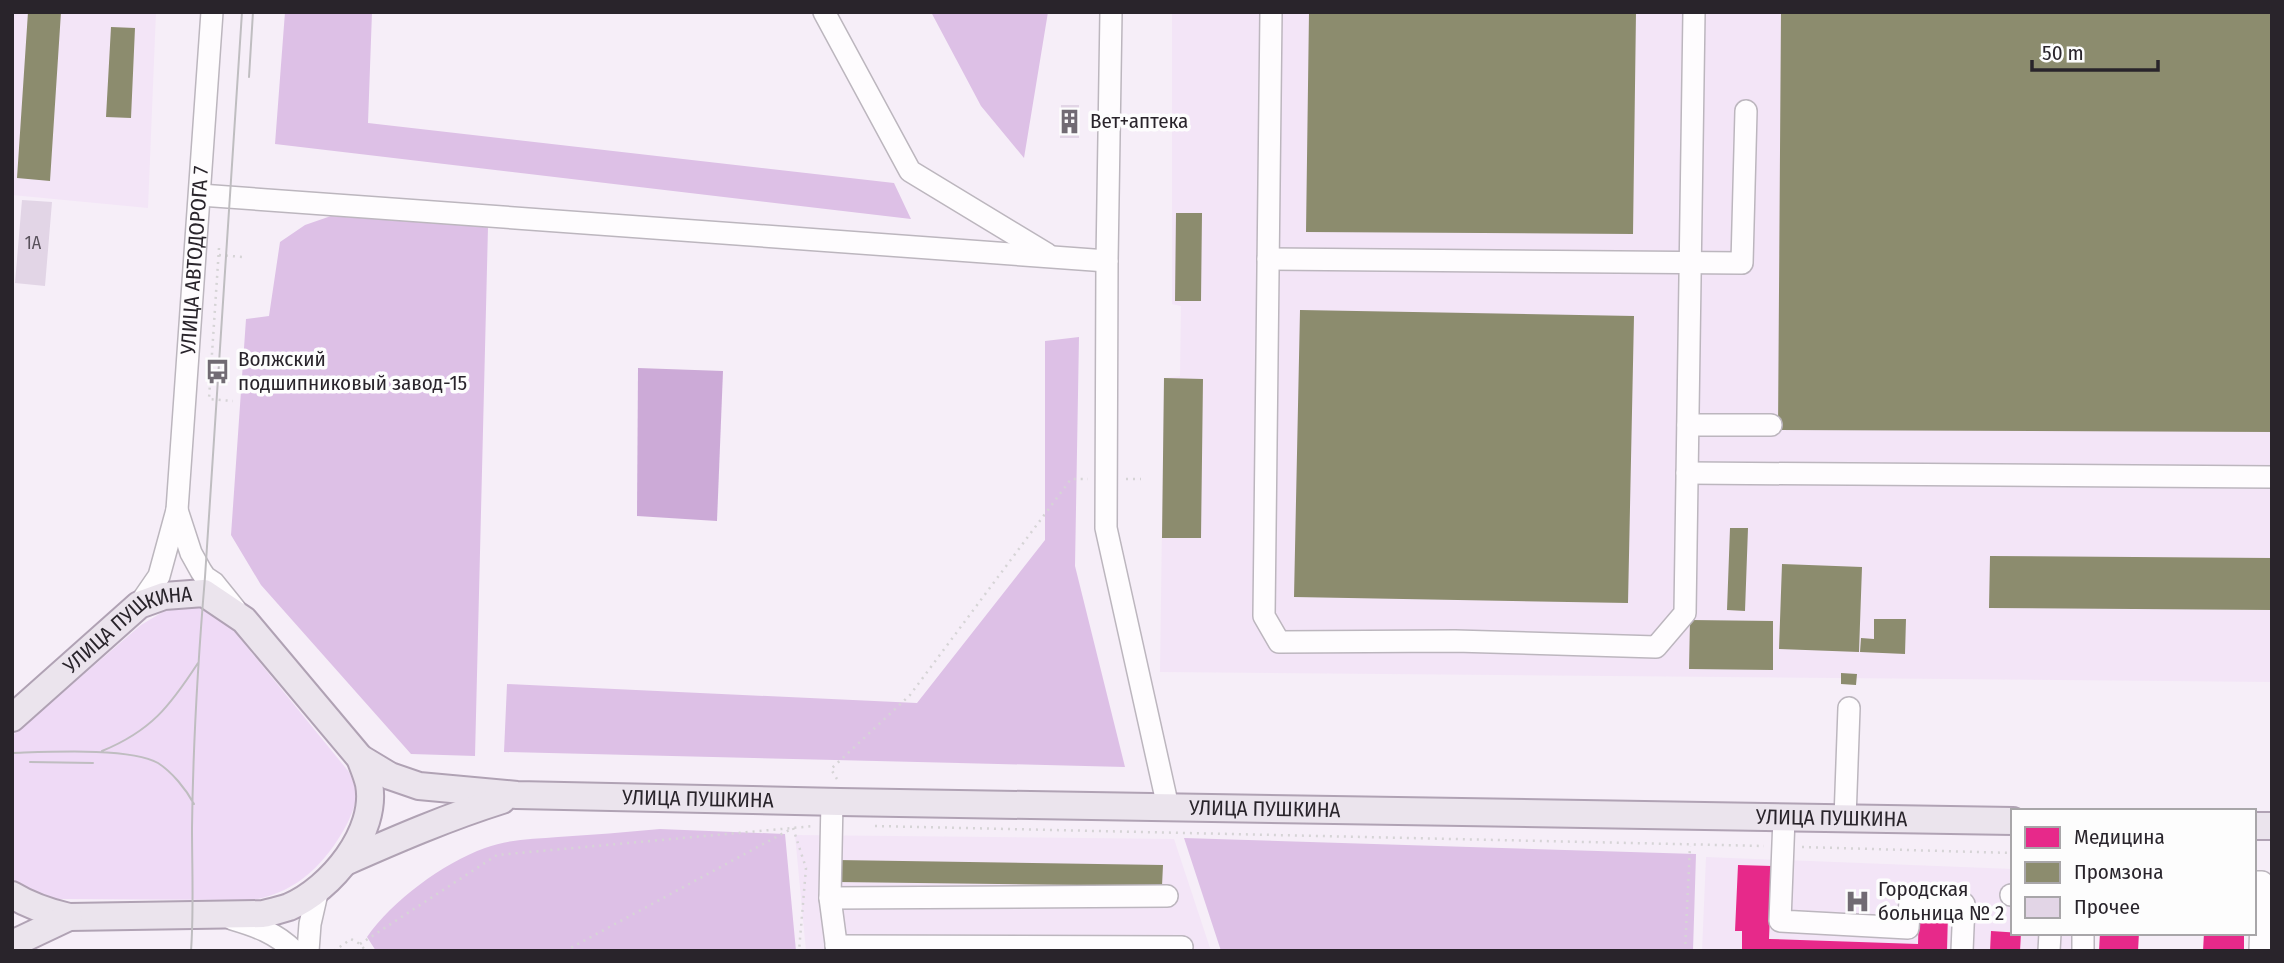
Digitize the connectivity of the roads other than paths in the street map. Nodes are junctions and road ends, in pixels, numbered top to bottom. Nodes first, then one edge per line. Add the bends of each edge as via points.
1 (212, 12) edge
2 (824, 12) edge
3 (1111, 12) edge
4 (1271, 12) edge
5 (1695, 12) edge
6 (1745, 111) dead end
7 (200, 195) junction
8 (1051, 256) junction
9 (1268, 259) junction
10 (1107, 261) junction
11 (1690, 263) junction
12 (1688, 425) junction
13 (1771, 425) dead end
14 (1687, 473) junction
15 (2272, 477) edge
16 (177, 510) junction
17 (139, 606) junction
18 (244, 620) junction
19 (1849, 708) dead end
20 (12, 718) edge
21 (360, 758) junction
22 (517, 795) junction
23 (1168, 807) junction
24 (835, 810) junction
25 (1784, 818) junction
26 (1845, 819) junction
27 (2011, 821) edge
28 (345, 862) junction
29 (2256, 882) edge
30 (318, 889) junction
31 (12, 895) edge
32 (1167, 896) dead end
33 (830, 898) junction
34 (220, 916) junction
35 (69, 917) junction
36 (12, 944) edge
37 (1182, 947) dead end
38 (836, 948) edge
39 (293, 951) edge
40 (308, 951) edge
41 (1962, 951) edge
42 (2260, 951) edge

1 - 7 street, УЛИЦА АВТОДОРОГА 7
2 - 8 street via 910,171
3 - 10 street
4 - 9 street
5 - 11 street
6 - 11 street via 1742,263
7 - 8 street
7 - 16 street, УЛИЦА АВТОДОРОГА 7
8 - 10 street
9 - 11 street
9 - 14 street via 1265,616 1279,642 1656,647 1685,613
10 - 23 street via 1106,528
11 - 12 street
12 - 13 street
12 - 14 street
14 - 15 street
16 - 17 street, УЛИЦА АВТОДОРОГА 7 via 159,576
16 - 18 street, УЛИЦА АВТОДОРОГА 7 via 201,571
17 - 18 main road, УЛИЦА ПУШКИНА via 164,596 204,593
17 - 20 main road, УЛИЦА ПУШКИНА
18 - 21 main road, УЛИЦА ПУШКИНА
19 - 26 street
21 - 22 main road, УЛИЦА ПУШКИНА via 419,786
21 - 28 main road, УЛИЦА ПУШКИНА via 369,785 367,815
22 - 24 main road, УЛИЦА ПУШКИНА
22 - 28 main road, УЛИЦА ПУШКИНА via 460,813
23 - 24 main road, УЛИЦА ПУШКИНА
23 - 25 main road, УЛИЦА ПУШКИНА
24 - 33 street
25 - 26 main road, УЛИЦА ПУШКИНА
25 - 41 street via 1780,921 1908,928 1910,901 1964,904
26 - 27 main road, УЛИЦА ПУШКИНА
28 - 30 main road, УЛИЦА ПУШКИНА
29 - 42 street via 2262,882
30 - 34 main road, УЛИЦА ПУШКИНА via 290,906 263,914
30 - 40 street
31 - 35 main road, УЛИЦА ПУШКИНА
32 - 33 street
33 - 38 street
34 - 35 main road, УЛИЦА ПУШКИНА
34 - 39 street via 260,928
35 - 36 main road
37 - 38 street

